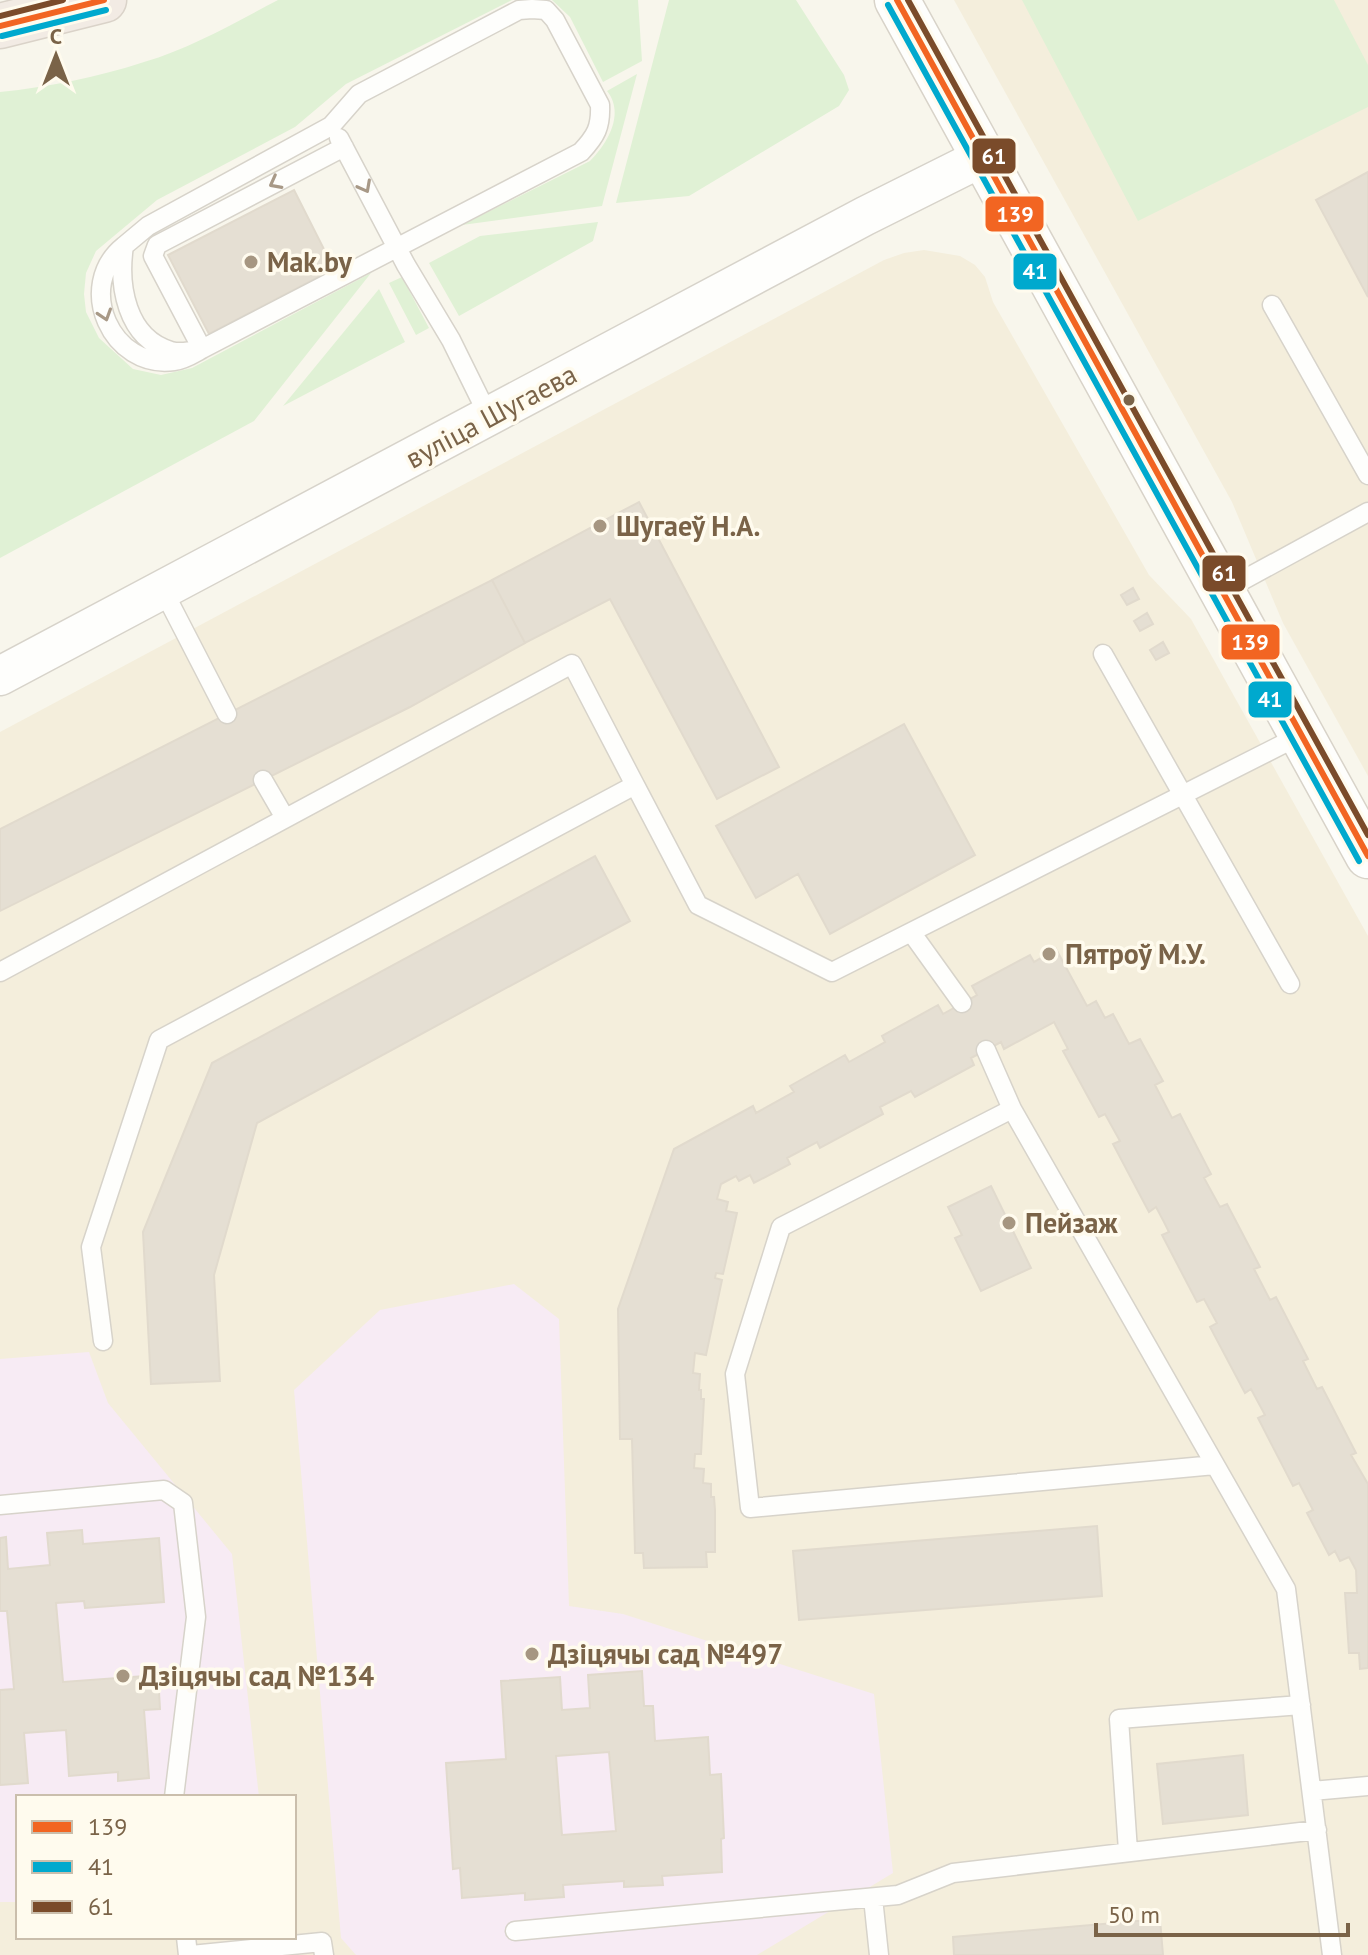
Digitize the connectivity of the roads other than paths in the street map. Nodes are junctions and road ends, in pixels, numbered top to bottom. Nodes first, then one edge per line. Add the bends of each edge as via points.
1 (104, 0) edge
2 (897, 0) edge
3 (0, 26) edge
4 (331, 126) junction
5 (344, 147) junction
6 (983, 157) junction
7 (124, 246) junction
8 (397, 248) junction
9 (1272, 305) dead end
10 (202, 349) junction
11 (489, 417) junction
12 (1368, 475) edge
13 (1368, 512) edge
14 (163, 590) junction
15 (1223, 591) junction
16 (1103, 654) dead end
17 (0, 676) edge
18 (227, 714) dead end
19 (1301, 735) junction
20 (263, 780) dead end
21 (635, 785) junction
22 (1183, 795) junction
23 (285, 818) junction
24 (1368, 856) edge
25 (911, 932) junction
26 (0, 972) edge
27 (1290, 984) dead end
28 (962, 1003) dead end
29 (986, 1050) dead end
30 (1012, 1109) junction
31 (103, 1341) dead end
32 (1215, 1465) junction
33 (0, 1505) edge
34 (1301, 1705) junction
35 (1368, 1786) edge
36 (1312, 1791) junction
37 (174, 1795) edge
38 (1317, 1830) junction
39 (1128, 1851) junction
40 (873, 1898) junction
41 (515, 1931) dead end
42 (189, 1955) edge
43 (324, 1955) edge
44 (879, 1955) edge
45 (1332, 1955) edge

1 - 3 highway
2 - 6 main road
4 - 5 lane
4 - 7 lane via 148,226
4 - 8 lane via 359,94 519,10 546,10 555,20 600,105 596,136 581,152
5 -> 8 lane
5 -> 10 lane via 157,245 153,256
6 - 11 street, вуліца Шугаева
6 - 15 main road
7 - 10 lane via 122,289 139,328 154,344 173,352
7 -> 10 lane via 112,256 100,289 109,328 144,358 178,361
8 - 10 lane
8 - 11 lane
9 - 12 lane
11 - 14 street, вуліца Шугаева
13 - 15 lane
14 - 17 street, вуліца Шугаева
14 - 18 lane
15 - 19 main road
16 - 22 lane
19 - 22 lane
19 - 24 main road
20 - 23 lane
21 - 23 lane via 572,664
21 - 25 lane via 698,905 832,972
21 - 31 lane via 159,1040 91,1247
22 - 25 lane
22 - 27 lane
23 - 26 lane
25 - 28 lane
29 - 30 lane
30 - 32 lane
30 - 32 lane via 781,1227 735,1374 750,1508
32 - 34 lane via 1286,1589
33 - 37 lane via 164,1490 183,1503 196,1617
34 - 36 lane
34 - 39 lane via 1119,1719
35 - 36 lane
36 - 38 lane
38 - 39 lane
38 - 45 lane
39 - 40 lane via 953,1873 898,1895
40 - 41 lane
40 - 44 lane
42 - 43 lane via 322,1942

